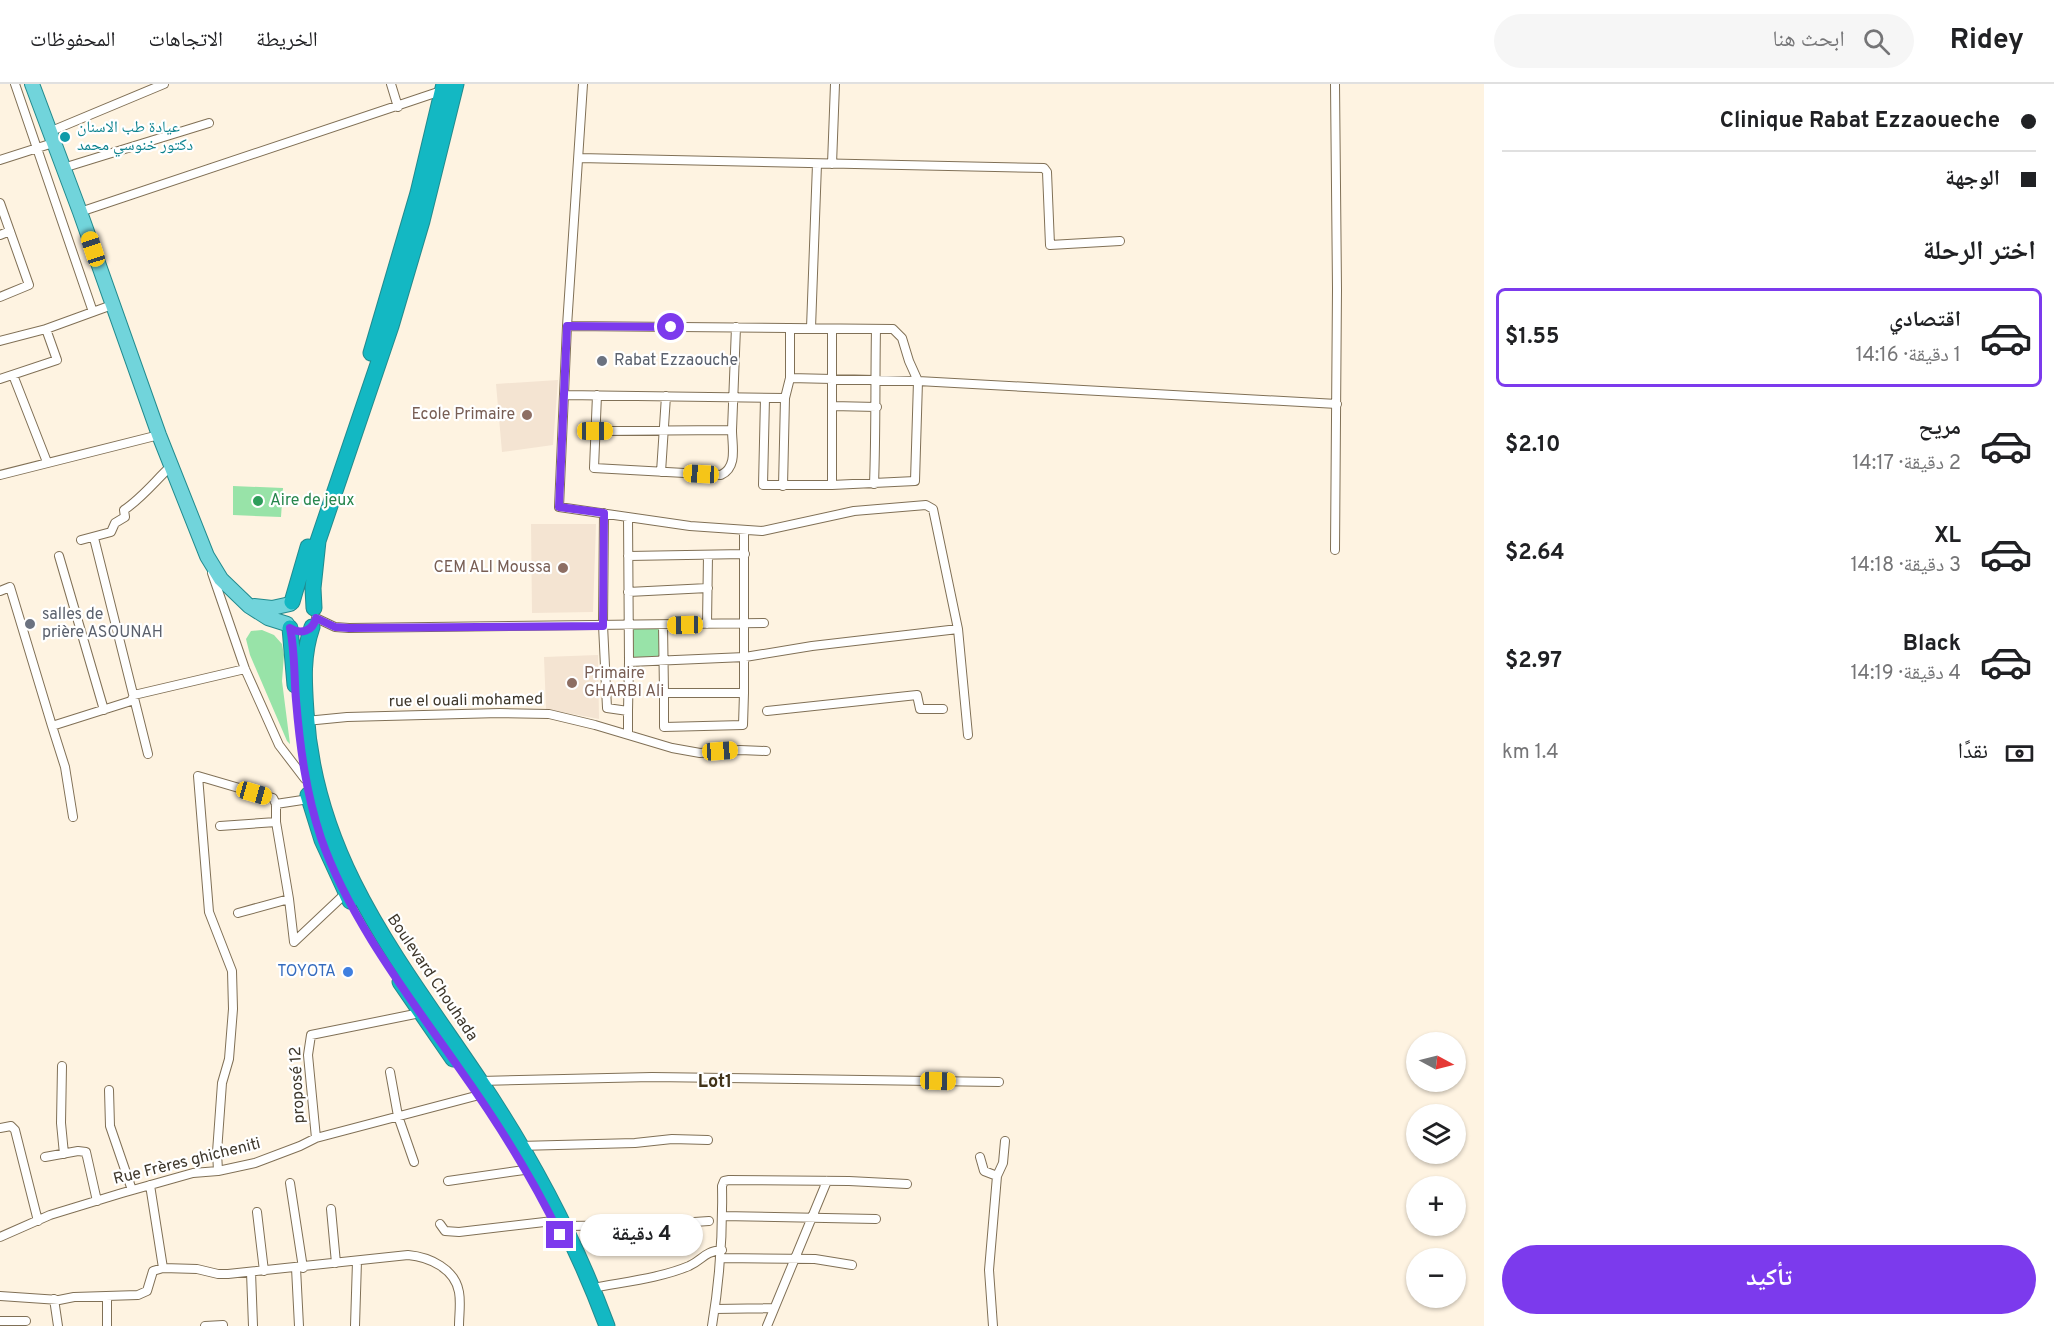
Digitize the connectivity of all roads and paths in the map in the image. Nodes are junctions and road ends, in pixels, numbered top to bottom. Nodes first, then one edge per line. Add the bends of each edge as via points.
1 (15, 84) edge
2 (32, 84) edge
3 (391, 84) edge
4 (583, 84) edge
5 (835, 84) edge
6 (1335, 84) edge
7 (158, 85) edge
8 (451, 86) edge
9 (398, 107) junction
10 (209, 123) dead end
11 (51, 137) junction
12 (38, 148) junction
13 (579, 158) junction
14 (0, 160) edge
15 (817, 164) junction
16 (832, 164) junction
17 (63, 168) junction
18 (0, 203) edge
19 (80, 212) junction
20 (10, 231) junction
21 (0, 235) edge
22 (1120, 241) dead end
23 (0, 297) edge
24 (112, 305) junction
25 (93, 312) junction
26 (567, 326) junction
27 (736, 327) junction
28 (790, 328) junction
29 (811, 328) junction
30 (832, 328) junction
31 (46, 329) junction
32 (876, 329) junction
33 (0, 341) edge
34 (13, 375) junction
35 (790, 378) junction
36 (0, 379) edge
37 (831, 380) junction
38 (875, 381) junction
39 (918, 381) junction
40 (564, 394) junction
41 (597, 395) junction
42 (666, 396) junction
43 (734, 397) junction
44 (765, 398) junction
45 (784, 398) junction
46 (1337, 404) junction
47 (832, 406) junction
48 (877, 407) junction
49 (732, 430) junction
50 (595, 431) junction
51 (664, 432) junction
52 (159, 435) junction
53 (47, 462) junction
54 (171, 466) junction
55 (661, 472) junction
56 (0, 475) edge
57 (874, 484) junction
58 (832, 485) junction
59 (783, 486) junction
60 (604, 513) junction
61 (628, 517) junction
62 (744, 530) junction
63 (93, 538) junction
64 (81, 540) dead end
65 (1335, 550) dead end
66 (745, 554) junction
67 (708, 555) junction
68 (59, 556) dead end
69 (207, 556) junction
70 (628, 556) junction
71 (708, 588) junction
72 (0, 591) edge
73 (628, 592) junction
74 (291, 603) junction
75 (249, 606) junction
76 (314, 618) junction
77 (764, 623) dead end
78 (707, 624) junction
79 (746, 624) junction
80 (663, 625) junction
81 (288, 626) junction
82 (603, 626) junction
83 (628, 626) junction
84 (958, 629) junction
85 (745, 657) junction
86 (663, 660) junction
87 (629, 662) junction
88 (245, 669) junction
89 (664, 693) junction
90 (744, 693) junction
91 (134, 695) junction
92 (943, 709) dead end
93 (104, 711) junction
94 (628, 711) junction
95 (767, 711) dead end
96 (306, 721) junction
97 (52, 726) junction
98 (664, 727) junction
99 (628, 735) junction
100 (969, 735) dead end
101 (664, 745) junction
102 (766, 751) dead end
103 (148, 754) dead end
104 (305, 779) junction
105 (309, 799) junction
106 (276, 804) junction
107 (73, 817) dead end
108 (276, 822) junction
109 (220, 826) dead end
110 (346, 893) junction
111 (289, 899) junction
112 (238, 913) dead end
113 (420, 1013) junction
114 (62, 1066) dead end
115 (390, 1072) dead end
116 (999, 1082) dead end
117 (109, 1090) dead end
118 (482, 1090) junction
119 (398, 1116) junction
120 (0, 1128) edge
121 (316, 1138) junction
122 (708, 1140) dead end
123 (1005, 1142) dead end
124 (519, 1146) junction
125 (64, 1154) junction
126 (45, 1157) dead end
127 (980, 1157) dead end
128 (414, 1162) dead end
129 (524, 1170) junction
130 (218, 1171) junction
131 (998, 1176) junction
132 (827, 1180) junction
133 (448, 1181) dead end
134 (290, 1183) dead end
135 (907, 1184) dead end
136 (150, 1185) junction
137 (132, 1190) junction
138 (97, 1201) junction
139 (331, 1209) dead end
140 (257, 1212) dead end
141 (722, 1216) junction
142 (812, 1217) junction
143 (876, 1219) dead end
144 (38, 1221) junction
145 (710, 1221) dead end
146 (559, 1223) junction
147 (440, 1224) dead end
148 (0, 1237) edge
149 (722, 1254) junction
150 (795, 1259) junction
151 (357, 1261) junction
152 (336, 1263) junction
153 (852, 1265) dead end
154 (164, 1268) junction
155 (299, 1268) junction
156 (264, 1271) junction
157 (251, 1272) junction
158 (593, 1288) junction
159 (0, 1296) edge
160 (107, 1296) junction
161 (54, 1299) junction
162 (774, 1308) junction
163 (715, 1309) junction
164 (0, 1321) edge
165 (26, 1321) dead end
166 (223, 1325) edge
167 (58, 1326) edge
168 (107, 1326) edge
169 (205, 1326) edge
170 (253, 1326) edge
171 (299, 1326) edge
172 (355, 1326) edge
173 (459, 1326) edge
174 (598, 1326) edge
175 (607, 1326) edge
176 (712, 1326) edge
177 (766, 1326) edge
178 (993, 1326) edge

1 - 12 street
2 - 11 main road
3 - 9 street
4 - 13 street
5 - 16 street
6 - 46 street
7 - 11 street
8 - 9 street
8 - 74 highway
8 - 76 highway, Boulevard Chouhada via 425,211 318,541
9 - 19 street
10 - 17 street
11 - 12 street
11 - 17 main road
12 - 14 street
12 - 25 street
13 - 15 street
13 - 26 street
15 - 16 street
15 - 29 street
16 - 22 street via 1044,168 1050,245
17 - 19 main road
18 - 20 street
19 - 24 main road
20 - 21 street
20 - 23 street via 29,285
24 - 25 street
24 - 52 main road
25 - 31 street
26 - 27 street
26 - 40 street
27 - 28 street
27 - 43 street
28 - 29 street
28 - 35 street
29 - 30 street
30 - 32 street
30 - 37 street
31 - 33 street
31 - 34 street via 57,360
32 - 38 street
32 - 39 street via 893,329 902,338
34 - 36 street
34 - 53 street
35 - 37 street
35 - 45 street
37 - 38 street
37 - 47 street
38 - 39 street
38 - 48 street
39 - 46 street
39 - 57 street via 915,482
40 - 41 street
40 - 60 street via 559,507
41 - 42 street
41 - 50 street
42 - 43 street
42 - 51 street
43 - 44 street
43 - 49 street
44 - 45 street
44 - 59 street via 763,485
45 - 59 street
46 - 65 street
47 - 48 street
47 - 58 street
48 - 57 street
49 - 51 street
49 - 55 street via 732,465 728,471 721,475
50 - 51 street
50 - 55 street via 594,468
51 - 55 street
52 - 53 street
52 - 54 main road
53 - 56 street
54 - 63 street via 124,510 125,517 115,523 111,532
54 - 69 main road
57 - 58 street
58 - 59 street
60 - 61 street
60 - 82 street
61 - 62 street
61 - 70 street
62 - 66 street
62 - 84 street via 772,529 854,511 926,505 933,509
63 - 64 street
63 - 91 street
66 - 67 street
66 - 79 street
67 - 70 street
67 - 71 street
68 - 93 street
69 - 75 main road via 221,579
69 - 88 street
70 - 73 street
71 - 73 street
71 - 78 street
72 - 97 street via 10,587
73 - 83 street
74 - 75 main road via 265,608
74 - 76 highway via 302,600 311,604
74 - 81 highway via 285,615
75 - 81 main road
76 - 81 highway via 308,630 299,632
76 - 82 street via 349,628
76 - 96 highway, Boulevard Chouhada via 303,672
77 - 79 street
78 - 79 street
78 - 80 street
79 - 85 street
80 - 83 street
80 - 86 street
81 - 104 highway
82 - 83 street
82 - 94 street via 607,708
83 - 87 street
84 - 85 street
84 - 100 street
85 - 86 street
85 - 90 street
86 - 87 street
86 - 89 street
87 - 94 street
88 - 91 street
88 - 104 street via 279,745
89 - 90 street
89 - 98 street
90 - 98 street via 743,725
91 - 93 street via 131,701
91 - 103 street
92 - 95 street via 920,709 917,695
93 - 97 street
94 - 99 street
96 - 99 street, rue el ouali mohamed via 549,714
96 - 118 highway, Boulevard Chouhada via 319,797 354,887
97 - 107 street via 65,767
98 - 101 street
99 - 101 street, rue el ouali mohamed
101 - 102 street, rue el ouali mohamed via 700,753
104 - 105 highway
105 - 106 street
105 - 110 highway
106 - 108 street
106 - 130 street via 273,798 198,776 209,912 232,971 233,1009 229,1059 222,1083
108 - 109 street
108 - 111 street
110 - 111 street via 294,942
110 - 113 highway
111 - 112 street
113 - 118 highway
113 - 121 street, proposé 12 via 311,1035 308,1055
114 - 125 street via 60,1123
115 - 119 street
116 - 118 street, Rue Frères ghicheniti via 652,1077
117 - 137 street via 110,1126
118 - 119 street, Rue Frères ghicheniti
118 - 124 highway, Boulevard Chouhada
118 - 129 highway
119 - 121 street, Rue Frères ghicheniti
119 - 128 street
120 - 144 street via 10,1126 15,1130
121 - 130 street, Rue Frères ghicheniti via 255,1163
122 - 124 street
123 - 131 street via 1004,1163
124 - 146 highway, Boulevard Chouhada
125 - 126 street
125 - 138 street via 86,1152
127 - 131 street via 984,1171
129 - 133 street
129 - 146 highway
130 - 136 street, Rue Frères ghicheniti via 193,1173
131 - 178 street via 989,1270
132 - 135 street
132 - 141 street via 724,1181
132 - 142 street
134 - 155 street
136 - 137 street, Rue Frères ghicheniti
136 - 154 street
137 - 138 street, Rue Frères ghicheniti
138 - 144 street, Rue Frères ghicheniti
139 - 152 street
140 - 156 street
141 - 142 street
141 - 149 street
142 - 143 street
142 - 150 street
144 - 148 street, Rue Frères ghicheniti
145 - 146 street via 650,1225
146 - 147 street via 459,1232 446,1231
146 - 158 highway, Boulevard Chouhada
146 - 174 highway
149 - 150 street
149 - 158 street via 704,1254 689,1266
149 - 163 street
150 - 153 street
150 - 162 street
151 - 152 street
151 - 172 street
151 - 173 street via 408,1255 431,1260 458,1285
152 - 155 street
154 - 157 street via 218,1274
154 - 160 street via 153,1271 144,1294
155 - 156 street
155 - 171 street
156 - 157 street
157 - 170 street
158 - 175 highway, Boulevard Chouhada
159 - 161 street
160 - 161 street
160 - 168 street
161 - 167 street
162 - 163 street
162 - 177 street
163 - 176 street
164 - 165 street
166 - 169 street

